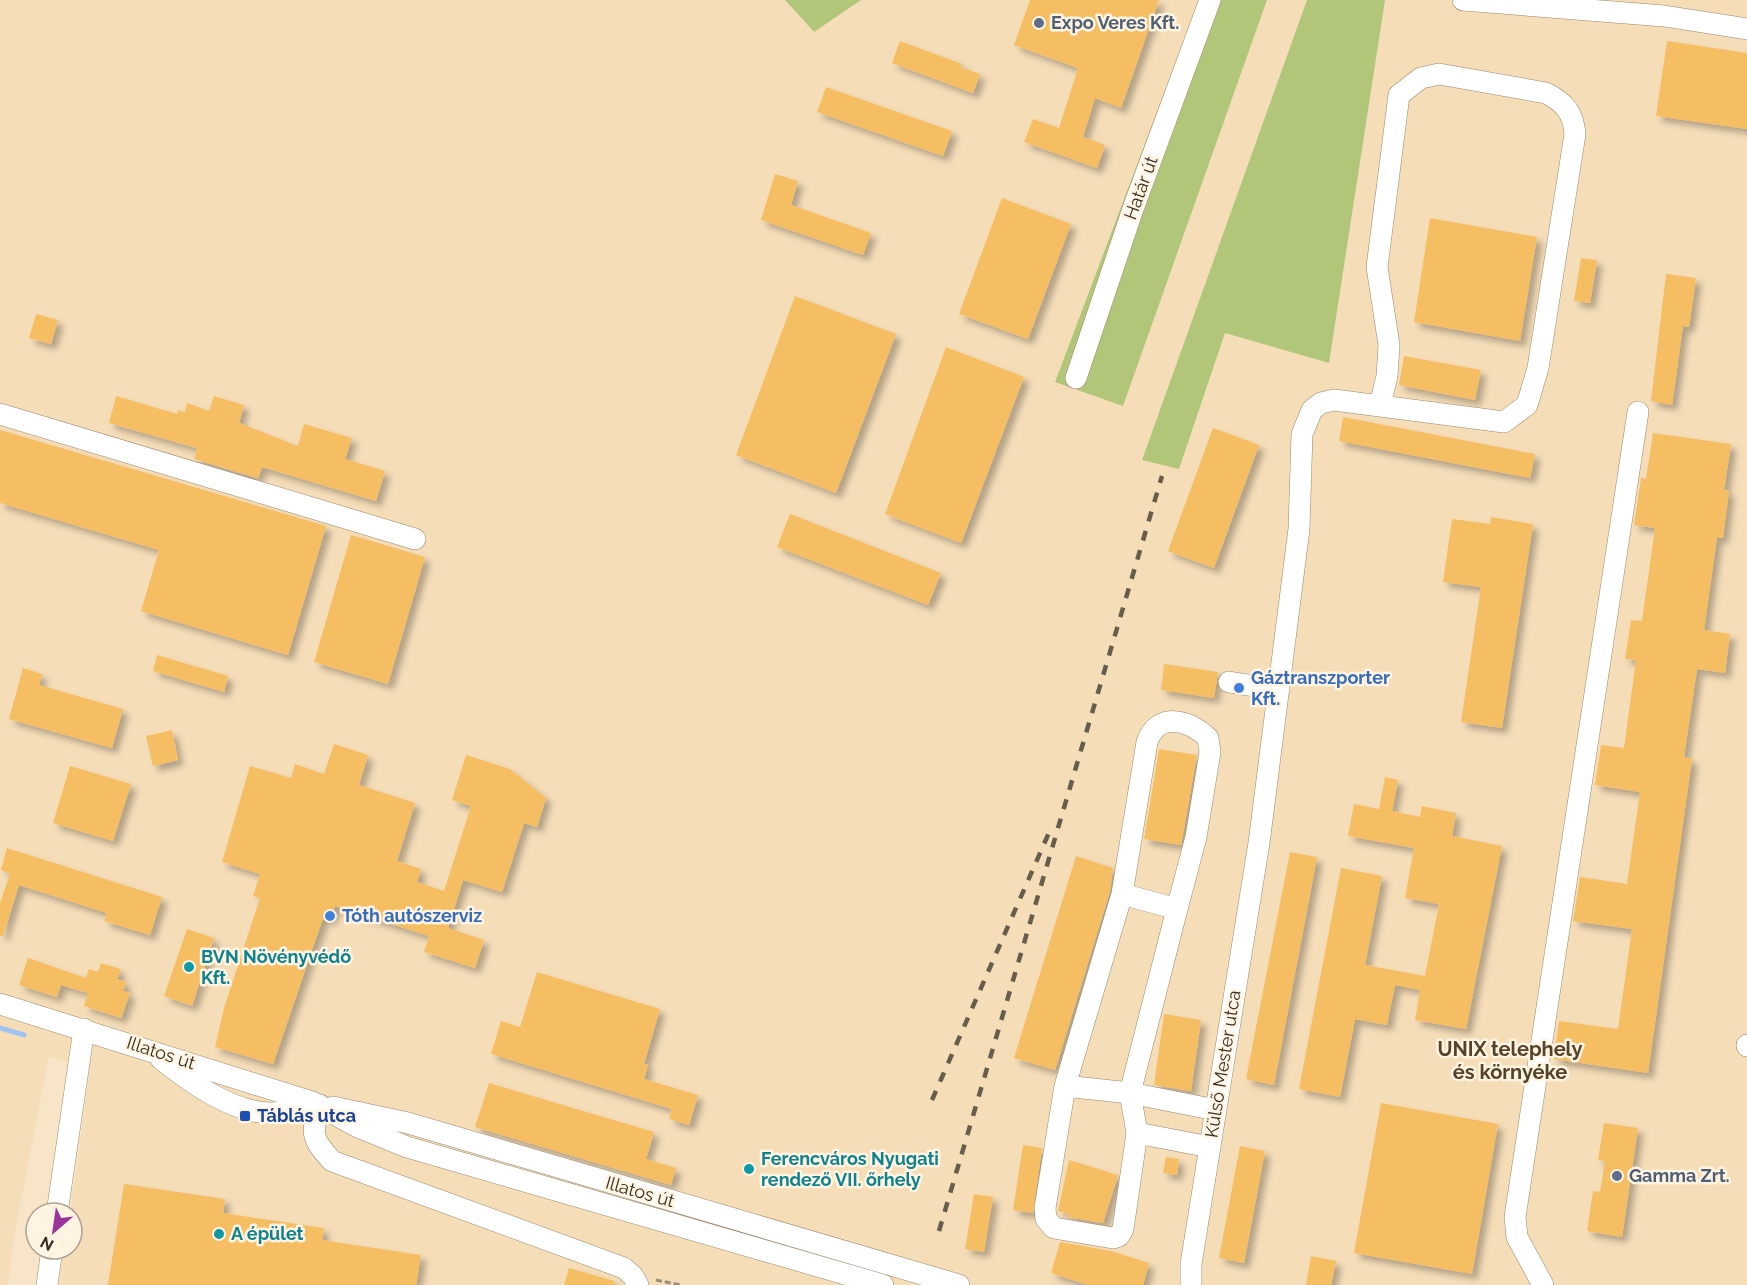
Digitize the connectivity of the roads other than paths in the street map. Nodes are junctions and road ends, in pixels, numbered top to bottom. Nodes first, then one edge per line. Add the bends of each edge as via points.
1 (1210, 0) edge
2 (1463, 0) edge
3 (1747, 29) edge
4 (1076, 378) dead end
5 (1380, 406) junction
6 (1638, 412) dead end
7 (0, 414) edge
8 (415, 539) dead end
9 (1229, 682) dead end
10 (1279, 690) junction
11 (1122, 894) junction
12 (1177, 909) junction
13 (0, 1004) edge
14 (84, 1029) junction
15 (1065, 1086) junction
16 (1130, 1093) junction
17 (316, 1104) junction
18 (1216, 1110) junction
19 (1137, 1133) junction
20 (1210, 1147) junction
21 (59, 1201) edge
22 (50, 1261) edge
23 (47, 1285) edge
24 (638, 1285) edge
25 (883, 1285) edge
26 (959, 1285) edge
27 (1191, 1285) edge
28 (1543, 1285) edge

1 - 4 street, Határ út
2 - 3 street via 1664,16
5 - 5 street, Külső Mester utca via 1504,422 1527,405 1538,369 1575,134 1574,120 1562,102 1546,93 1439,74 1421,78 1399,95 1377,267 1389,345
5 - 10 street, Külső Mester utca via 1334,399 1312,410 1305,422 1299,529
6 - 28 street via 1515,1216 1517,1237
7 - 8 street
9 - 10 street
10 - 18 street, Külső Mester utca
11 - 12 street
11 - 12 street via 1147,742 1160,723 1175,721 1196,727 1208,738 1210,752 1196,837
11 - 15 street
12 - 16 street
13 - 14 street, Illatos út
14 - 17 street, Illatos út
14 - 21 street
15 - 16 street
15 - 19 street via 1045,1208 1046,1219 1054,1228 1119,1236 1124,1229
16 - 18 street
16 - 19 street
17 - 24 street via 316,1143 332,1161 624,1268
17 - 25 street, Illatos út via 407,1147
17 - 26 street, Illatos út via 408,1123
18 - 20 street, Külső Mester utca
19 - 20 street
20 - 27 street, Külső Mester utca
22 - 23 street

